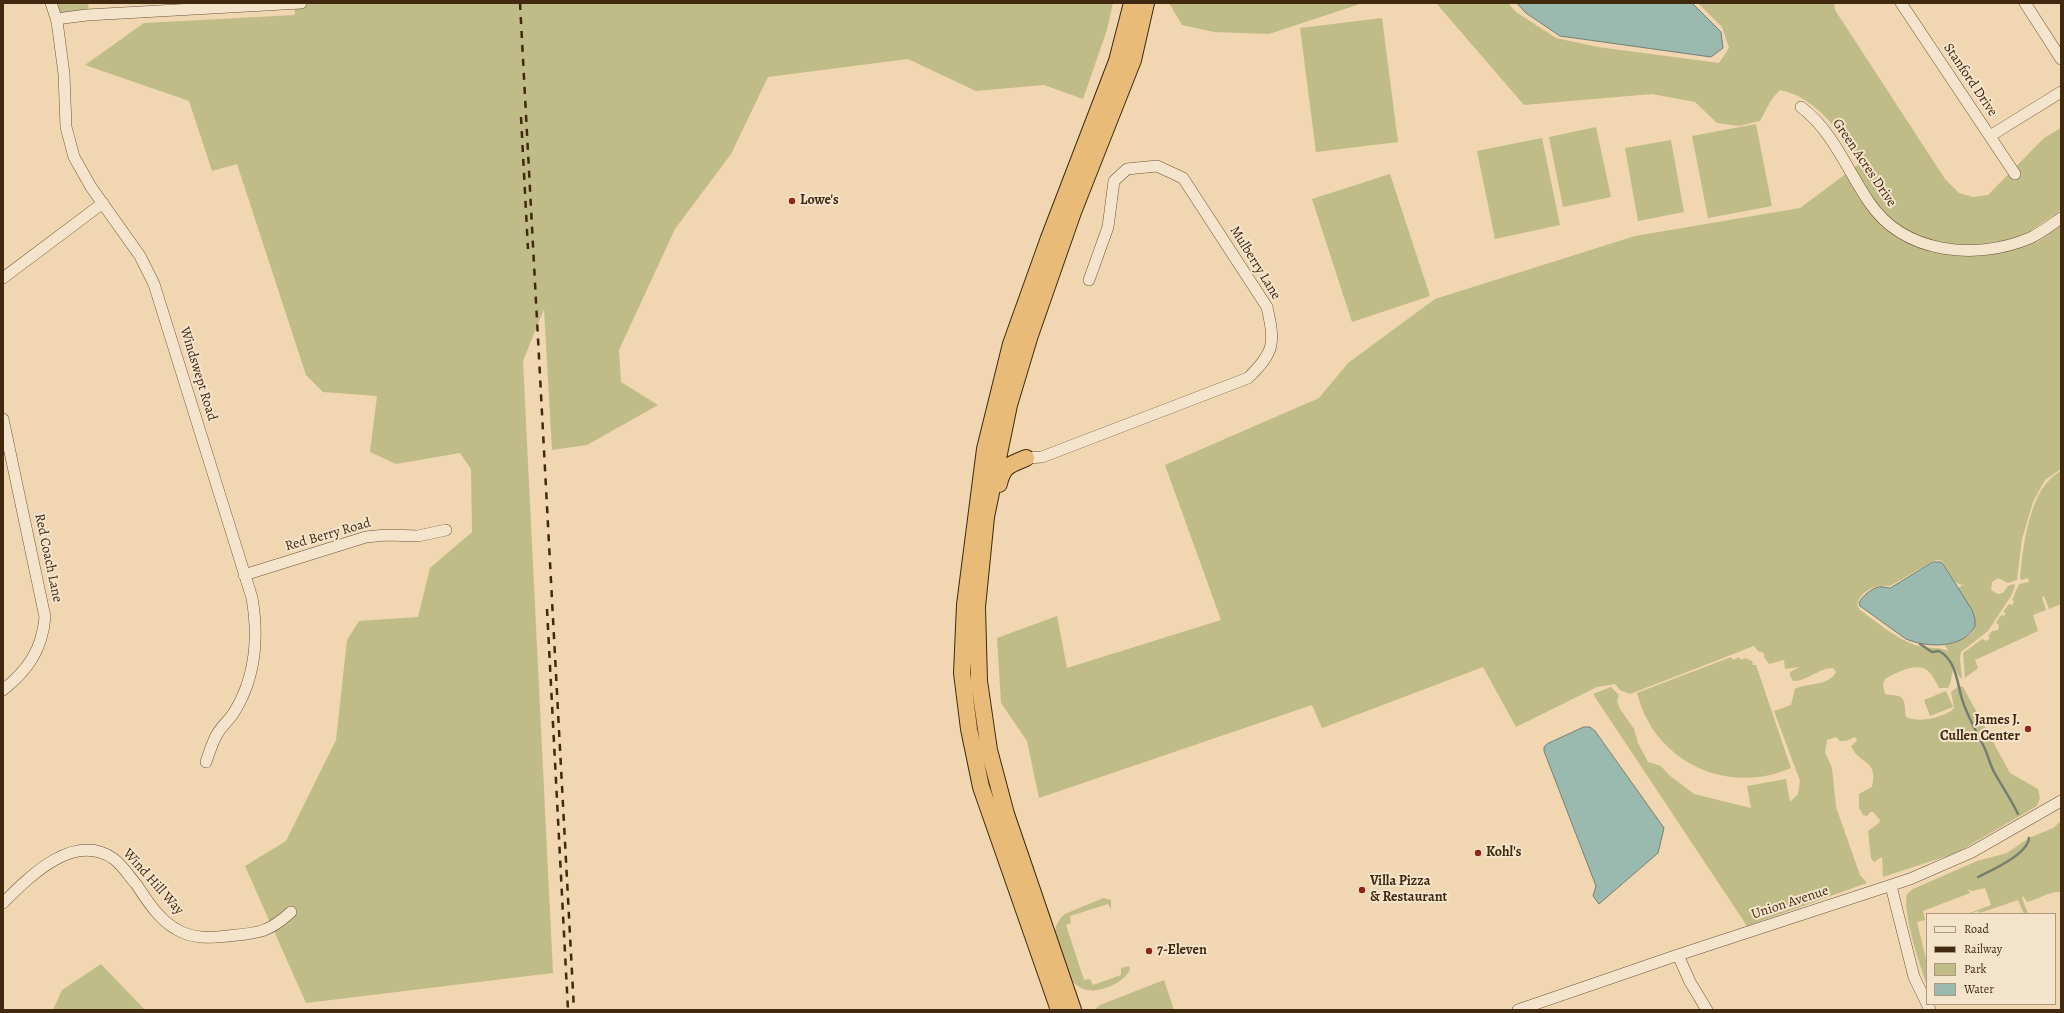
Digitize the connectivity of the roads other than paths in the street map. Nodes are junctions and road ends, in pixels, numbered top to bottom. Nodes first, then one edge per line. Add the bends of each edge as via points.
1 (51, 3) edge
2 (301, 3) edge
3 (1132, 3) edge
4 (1146, 3) edge
5 (1901, 3) edge
6 (2025, 3) edge
7 (56, 19) junction
8 (2061, 59) edge
9 (2061, 92) edge
10 (1801, 107) dead end
11 (1990, 136) junction
12 (2015, 174) dead end
13 (103, 204) junction
14 (2061, 218) edge
15 (3, 278) edge
16 (1089, 280) dead end
17 (1009, 404) junction
18 (3, 419) edge
19 (1026, 458) junction
20 (986, 517) junction
21 (446, 530) dead end
22 (244, 575) junction
23 (3, 690) edge
24 (206, 762) dead end
25 (2061, 801) edge
26 (1890, 886) junction
27 (3, 903) edge
28 (291, 912) dead end
29 (1678, 955) junction
30 (1926, 1002) edge
31 (1059, 1010) edge
32 (1073, 1010) edge
33 (1518, 1010) edge
34 (1707, 1010) edge

1 - 7 street, Windswept Road
2 - 7 street via 87,14
3 - 31 highway via 1118,61 1011,344 985,449 964,612 962,673 969,729 981,787
4 - 17 highway via 1133,60 1073,212
5 - 11 street, Stanford Drive
6 - 8 street
7 - 13 street, Windswept Road via 64,74 64,115 69,139 81,172
9 - 11 street
10 - 14 street, Green Acres Drive via 1824,129 1879,215 1894,229 1914,240 1949,249 1986,250 2032,237
11 - 12 street, Stanford Drive
13 - 15 street
13 - 22 street, Windswept Road via 140,256 154,284
16 - 19 street, Mulberry Lane via 1108,227 1114,181 1127,169 1157,166 1183,178 1266,307 1272,341 1268,356 1248,378 1042,457
17 - 19 highway via 1011,447 1017,455
17 - 20 highway
18 - 23 street, Red Coach Lane via 45,617 41,642 32,662
19 - 20 highway via 1006,466 1001,473 998,489
20 - 32 highway via 978,607 980,680 989,750 1006,814
21 - 22 street, Red Berry Road via 418,536 366,537
22 - 24 street, Windswept Road via 256,618 254,663 242,697 216,736
25 - 26 street, Union Avenue via 1972,852
26 - 29 street, Union Avenue
26 - 30 street via 1911,966
27 - 28 street, Wind Hill Way via 56,859 65,854 85,850 96,851 113,859 124,868 164,920 192,936 212,938 263,932 276,926
29 - 33 street, Union Avenue
29 - 34 street

